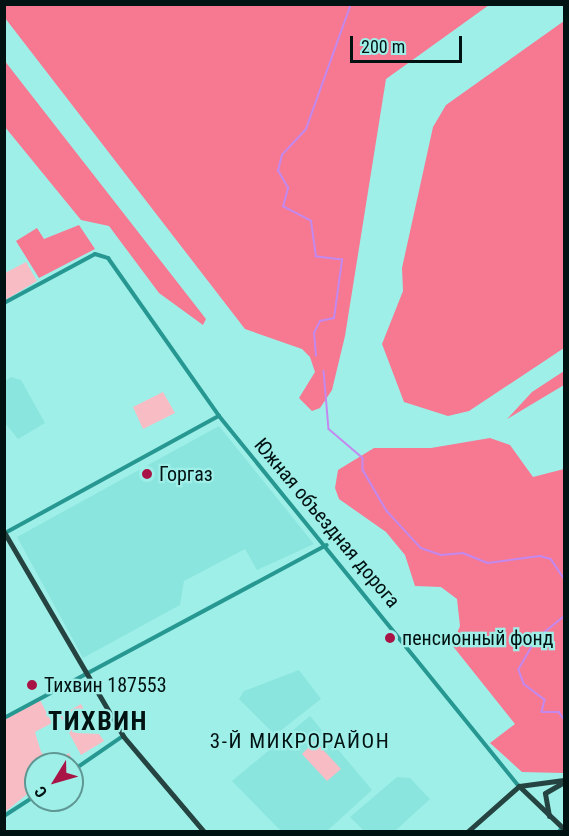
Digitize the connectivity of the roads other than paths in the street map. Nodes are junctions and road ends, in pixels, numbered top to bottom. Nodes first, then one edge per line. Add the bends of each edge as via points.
1 (4, 303) edge
2 (219, 416) junction
3 (5, 532) edge
4 (327, 545) junction
5 (83, 674) junction
6 (4, 718) edge
7 (123, 736) junction
8 (84, 763) edge
9 (564, 781) edge
10 (519, 786) junction
11 (24, 803) edge
12 (4, 816) edge
13 (550, 820) junction
14 (562, 830) edge
15 (204, 831) edge
16 (467, 831) edge

1 - 2 street, Южная объездная дорога via 101,252
2 - 3 street
2 - 4 street, Южная объездная дорога
3 - 5 main road
4 - 5 street
4 - 10 street, Южная объездная дорога
5 - 6 street
5 - 7 main road
7 - 8 street
7 - 15 main road
9 - 10 main road
9 - 13 main road via 545,793 543,804
10 - 13 main road, Южная объездная дорога
10 - 16 main road
11 - 12 street
13 - 14 main road, Южная объездная дорога

